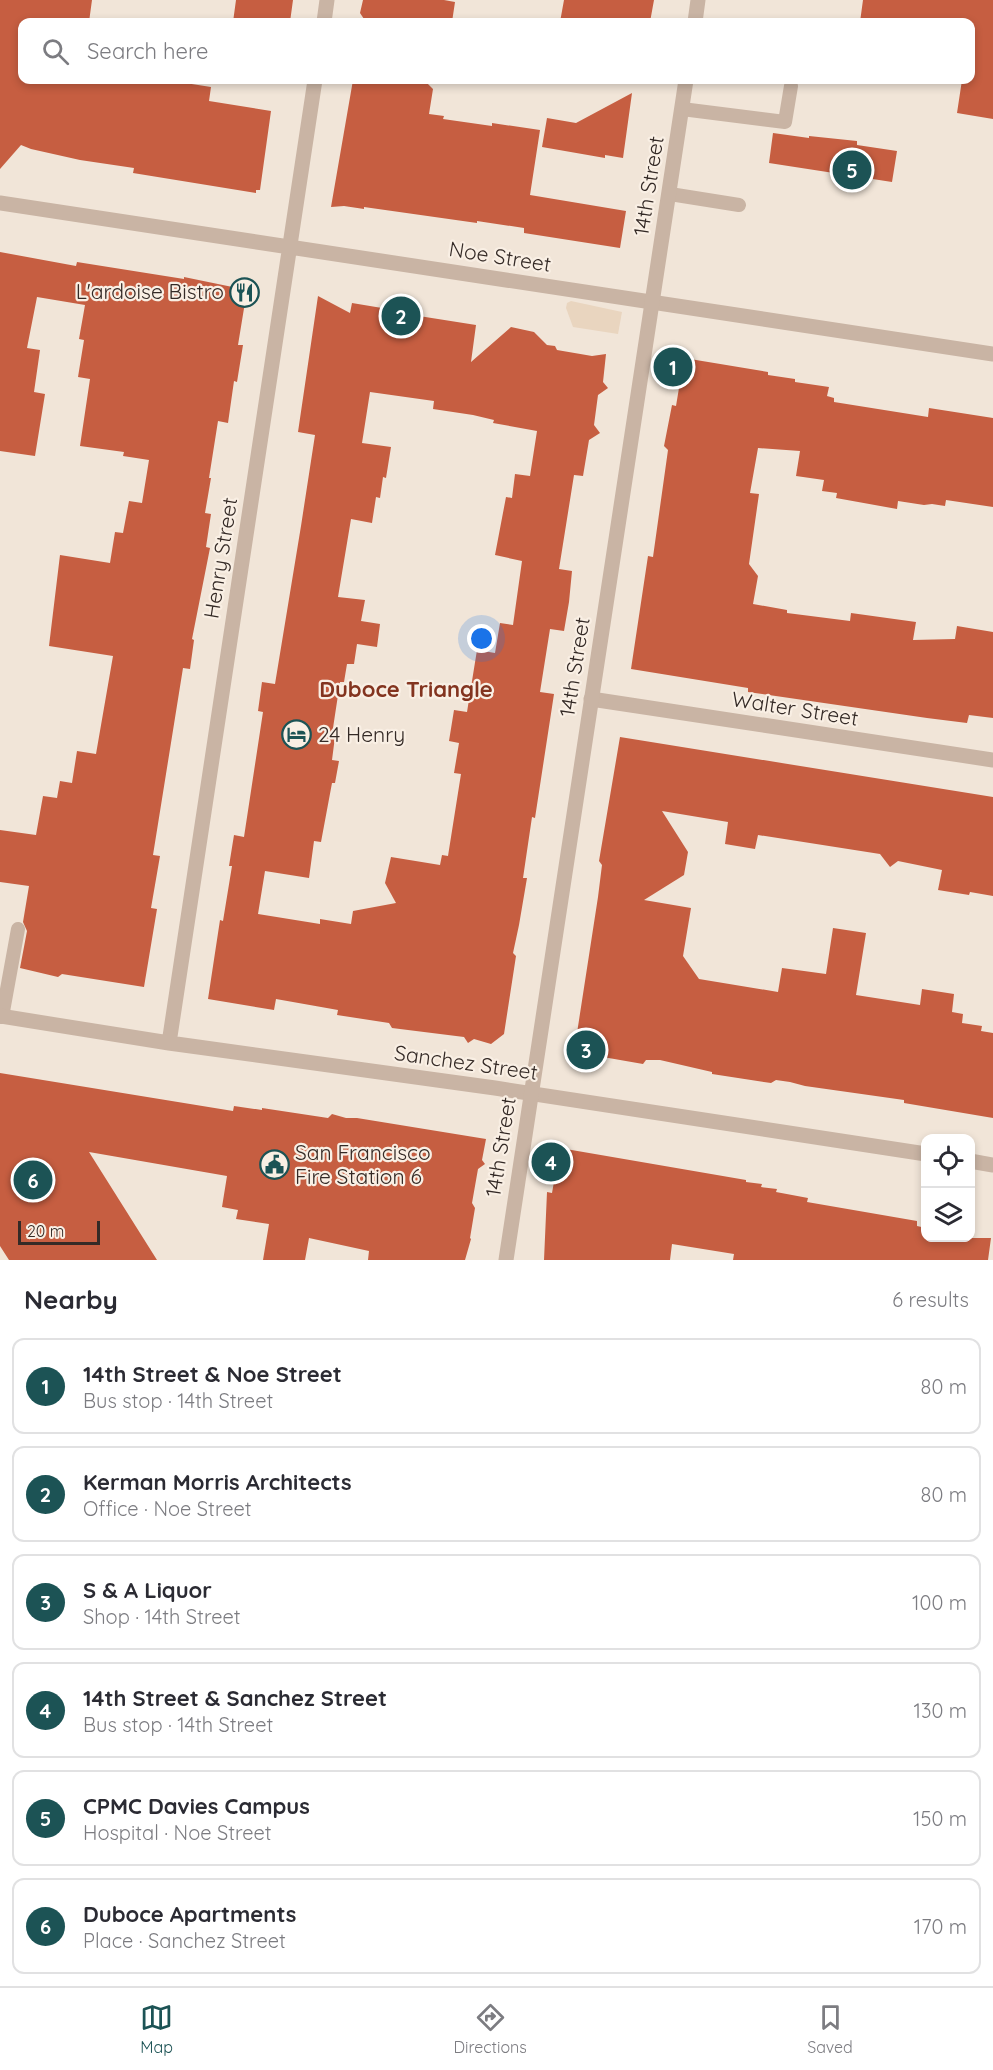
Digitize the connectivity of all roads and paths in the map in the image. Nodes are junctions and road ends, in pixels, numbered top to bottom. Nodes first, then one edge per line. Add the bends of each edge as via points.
1 (327, 0) edge
2 (698, 0) edge
3 (325, 18) edge
4 (696, 18) edge
5 (314, 84) edge
6 (685, 84) edge
7 (790, 86) dead end
8 (682, 109) junction
9 (670, 194) junction
10 (0, 203) edge
11 (739, 205) dead end
12 (290, 247) junction
13 (652, 302) junction
14 (993, 354) edge
15 (591, 699) junction
16 (993, 760) edge
17 (18, 929) dead end
18 (1, 1017) edge
19 (169, 1043) junction
20 (530, 1094) junction
21 (921, 1153) edge
22 (975, 1162) edge
23 (993, 1165) edge
24 (506, 1260) edge

1 - 3 street
2 - 4 street
5 - 12 street, Henry Street
6 - 8 street, 14th Street
7 - 8 lane via 785,122
8 - 9 street, 14th Street
9 - 11 lane
9 - 13 street, 14th Street
10 - 12 street, Noe Street
12 - 13 street, Noe Street
12 - 19 street, Henry Street
13 - 14 street, Noe Street
13 - 15 street, 14th Street
15 - 16 street, Walter Street
15 - 20 street, 14th Street
17 - 18 lane
18 - 19 street, Sanchez Street
19 - 20 street, Sanchez Street
20 - 21 street, Sanchez Street
20 - 24 street, 14th Street
22 - 23 street

